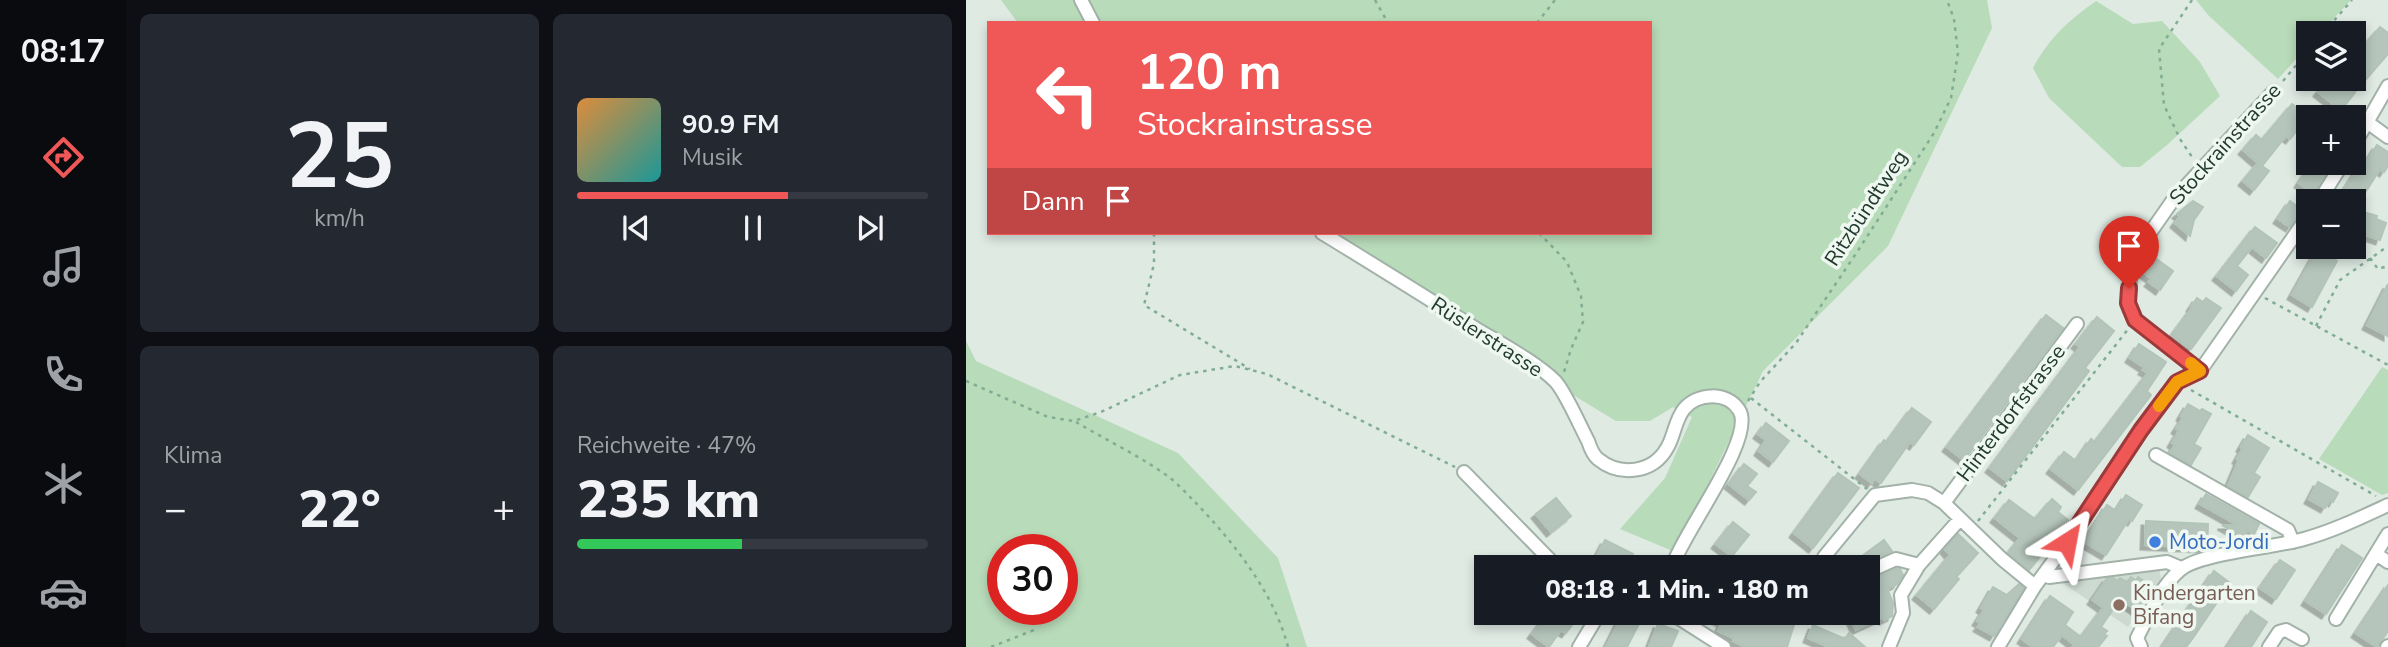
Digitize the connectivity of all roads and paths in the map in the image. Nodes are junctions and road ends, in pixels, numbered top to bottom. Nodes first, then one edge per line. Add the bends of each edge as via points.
1 (1081, 0) edge
2 (1375, 0) edge
3 (1555, 0) edge
4 (1947, 0) edge
5 (2192, 0) edge
6 (2352, 0) edge
7 (1092, 21) edge
8 (1387, 21) edge
9 (1539, 21) edge
10 (2334, 21) edge
11 (2296, 65) edge
12 (2388, 86) edge
13 (2274, 91) joint
14 (2367, 122) joint
15 (2388, 137) edge
16 (2201, 172) junction
17 (2296, 234) edge
18 (1154, 235) edge
19 (1325, 235) edge
20 (1541, 235) edge
21 (2388, 246) edge
22 (2370, 258) junction
23 (2388, 266) edge
24 (2256, 293) junction
25 (2135, 320) junction
26 (2077, 324) dead end
27 (2316, 326) junction
28 (2388, 359) edge
29 (2387, 364) edge
30 (1253, 370) junction
31 (2200, 371) junction
32 (966, 381) edge
33 (2177, 382) junction
34 (1560, 388) junction
35 (1750, 398) junction
36 (1740, 410) junction
37 (1074, 421) junction
38 (2156, 455) dead end
39 (1464, 472) joint
40 (1875, 495) junction
41 (1944, 503) junction
42 (2387, 509) edge
43 (1960, 519) junction
44 (1971, 530) junction
45 (2388, 534) edge
46 (2293, 542) junction
47 (2376, 554) junction
48 (1544, 555) edge
49 (1677, 555) edge
50 (1826, 555) edge
51 (2388, 562) edge
52 (1919, 565) junction
53 (1880, 566) edge
54 (2181, 568) junction
55 (2044, 574) junction
56 (2035, 586) junction
57 (2336, 619) dead end
58 (1592, 625) edge
59 (1691, 625) edge
60 (1034, 630) dead end
61 (2302, 639) dead end
62 (991, 647) edge
63 (1288, 647) edge
64 (1579, 647) edge
65 (1724, 647) edge
66 (1889, 647) edge
67 (1998, 647) edge
68 (2141, 647) edge
69 (2269, 647) edge

1 - 7 street
2 - 8 path
3 - 9 path
4 - 35 path, Ritzbündtweg via 1958,52 1951,99 1934,133 1796,343
5 - 16 path via 2159,49 2164,105
6 - 10 path
11 - 13 path, Stockrainstrasse
12 - 14 street
13 - 16 street, Stockrainstrasse
14 - 15 street
16 - 25 street, Stockrainstrasse via 2172,200 2131,269 2128,303
17 - 24 street
18 - 30 path via 1154,264 1144,305
19 - 34 street, Rüslerstrasse via 1507,347
20 - 34 path via 1567,262 1581,296 1583,322
21 - 22 path
22 - 23 path via 2378,269
22 - 27 path via 2340,280
24 - 27 path
24 - 31 street
25 - 31 street
25 - 44 path
26 - 41 street, Hinterdorfstrasse
27 - 29 path
28 - 29 path
30 - 37 path via 1235,366 1180,375
30 - 39 path
31 - 33 street
32 - 37 path via 1048,416
33 - 42 path via 2380,498
33 - 55 street
34 - 36 street, Rüslerstrasse via 1597,458 1631,471 1658,460 1683,410 1696,400 1717,396
35 - 36 path, Ritzbündtweg
35 - 40 path
36 - 49 street via 1739,443
37 - 63 path via 1170,477 1208,516 1234,544 1261,587
38 - 46 street via 2288,530
39 - 48 street
40 - 41 street, Hinterdorfstrasse via 1912,490
40 - 50 street
41 - 43 street, Hinterdorfstrasse
42 - 46 street
43 - 44 street, Hinterdorfstrasse
43 - 52 street
44 - 56 street, Hinterdorfstrasse
45 - 47 street
46 - 54 street via 2203,559
47 - 51 street
47 - 57 street
52 - 53 street via 1896,559
52 - 66 street via 1901,595 1903,613
54 - 55 street via 2167,562
54 - 68 street via 2156,601 2137,638
55 - 56 street
56 - 67 street
58 - 64 street
59 - 65 street
60 - 62 path
61 - 69 street via 2286,629 2278,632

